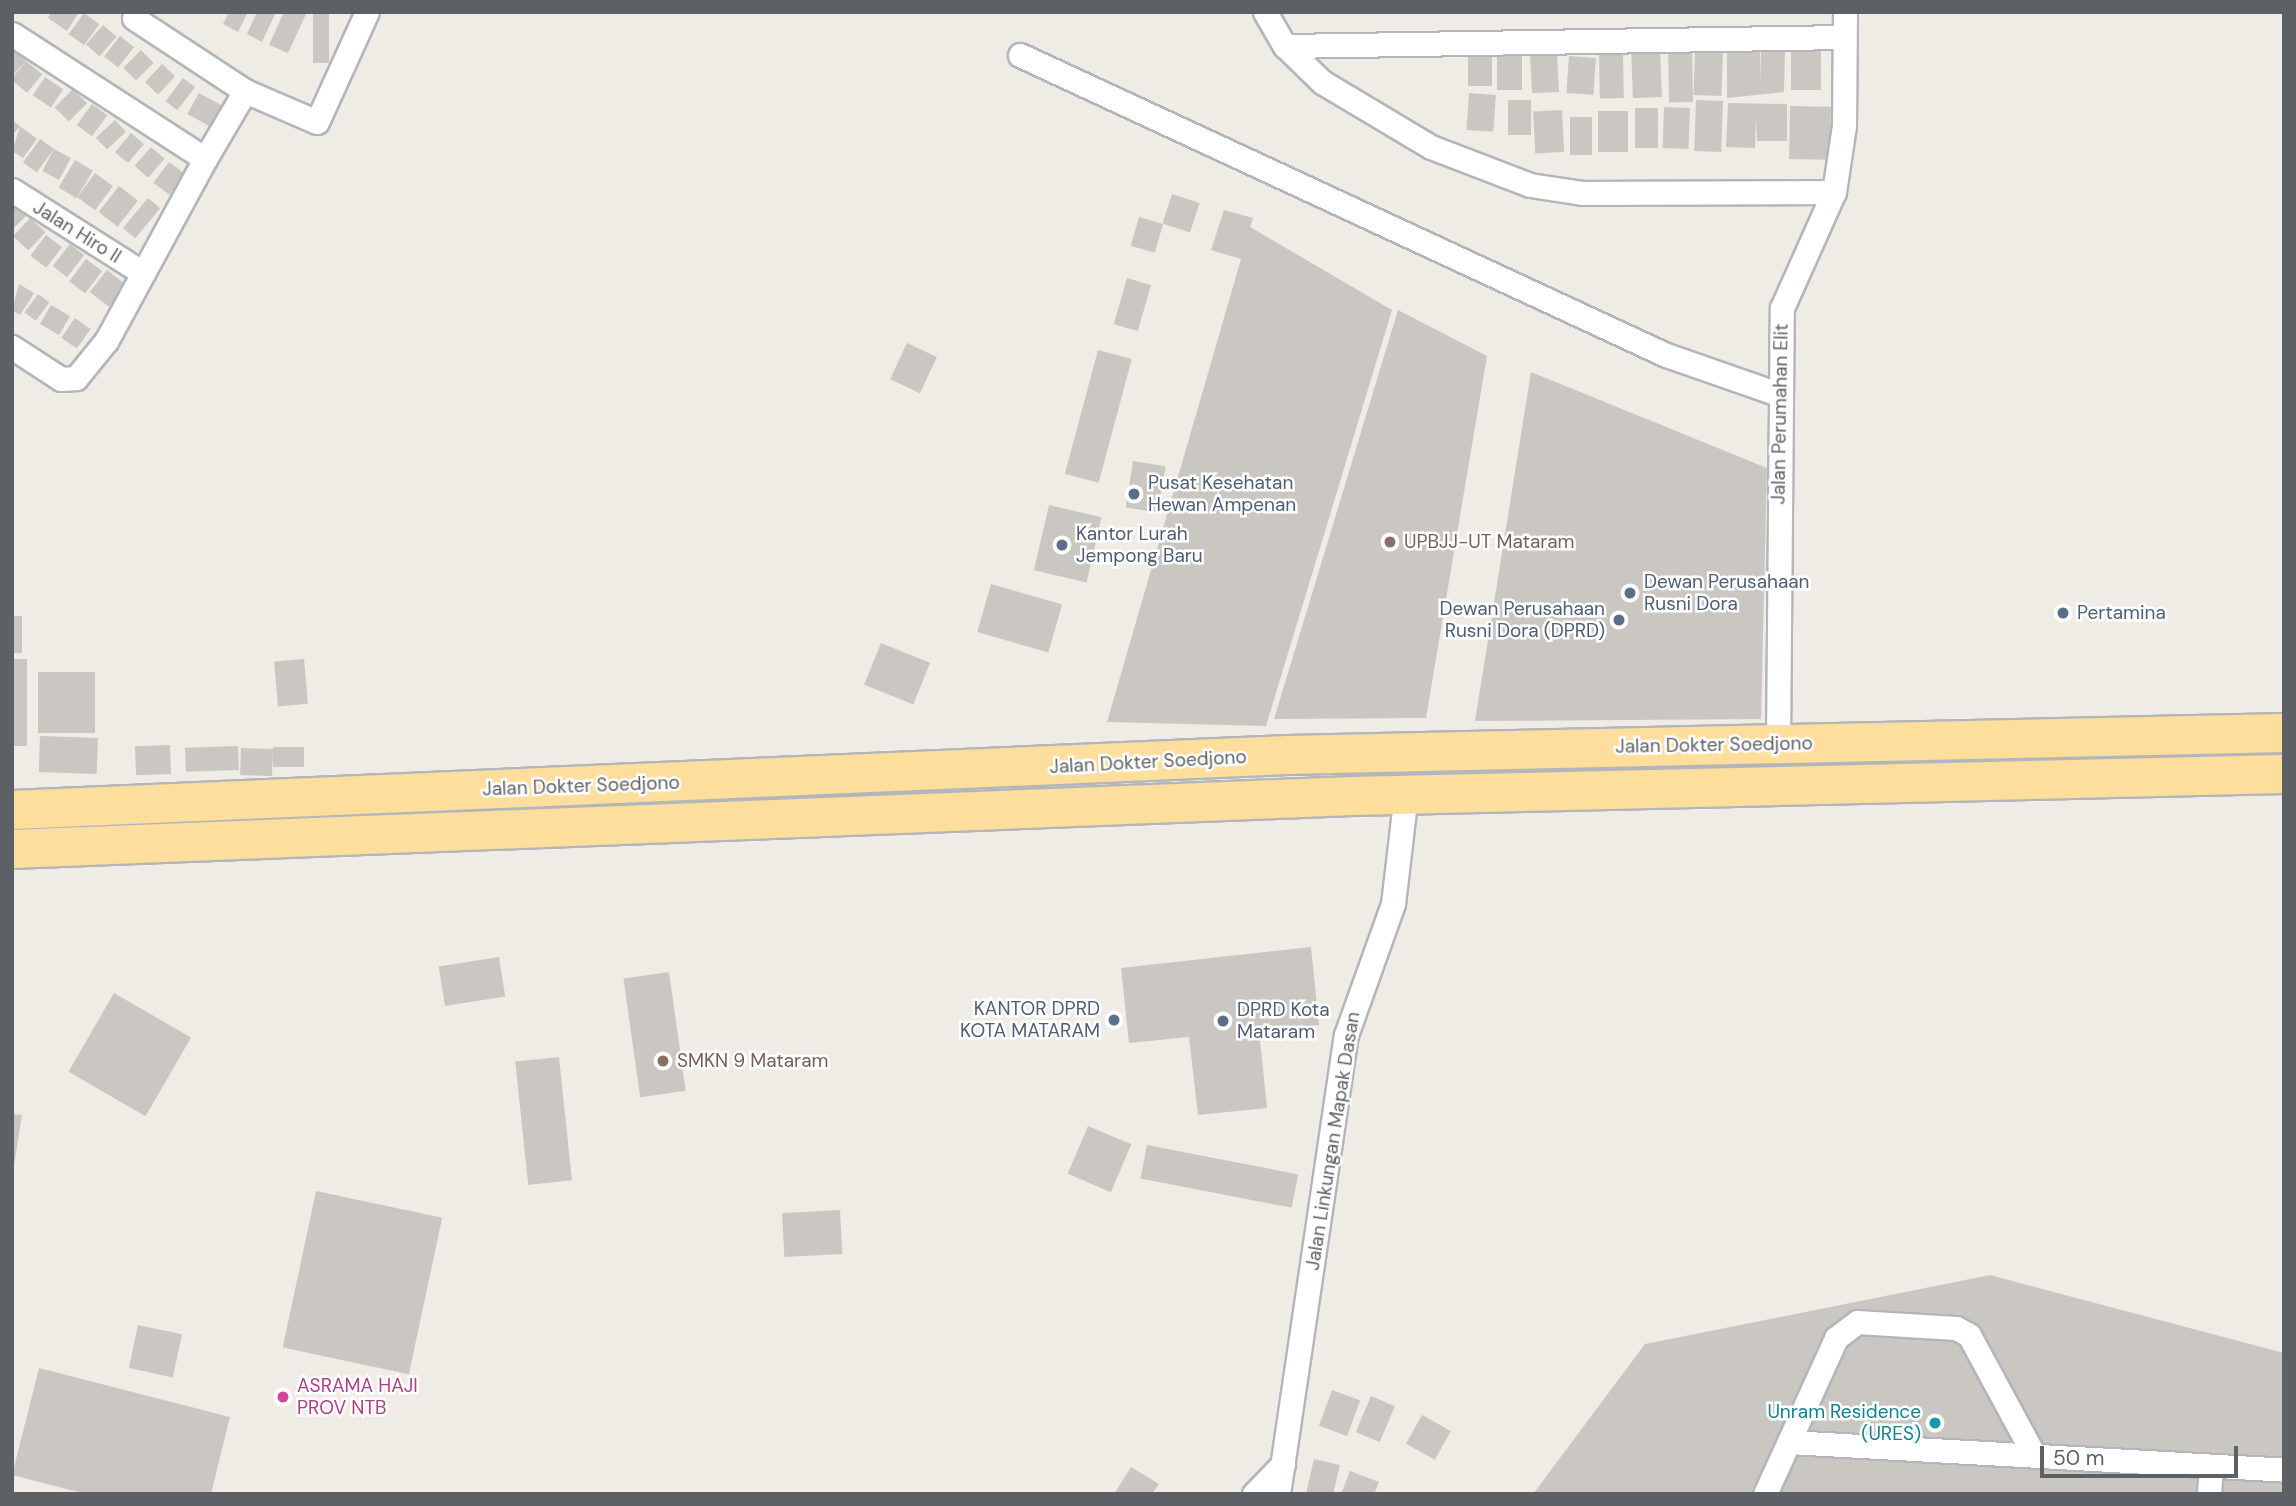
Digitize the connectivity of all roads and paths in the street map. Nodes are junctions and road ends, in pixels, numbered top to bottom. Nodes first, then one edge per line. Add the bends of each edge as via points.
1 (367, 12) edge
2 (1265, 12) edge
3 (1845, 12) edge
4 (134, 18) dead end
5 (12, 34) edge
6 (1844, 37) junction
7 (1285, 46) junction
8 (1020, 55) dead end
9 (245, 91) junction
10 (205, 159) junction
11 (12, 190) edge
12 (1834, 192) junction
13 (143, 273) junction
14 (12, 347) edge
15 (1778, 394) junction
16 (2227, 733) junction
17 (2284, 733) edge
18 (1778, 744) junction
19 (2228, 774) junction
20 (2284, 774) edge
21 (1406, 794) junction
22 (12, 810) edge
23 (12, 849) edge
24 (1788, 1441) junction
25 (2034, 1455) junction
26 (1283, 1464) junction
27 (2211, 1466) junction
28 (2284, 1470) edge
29 (1254, 1494) edge
30 (1278, 1494) edge
31 (1765, 1494) edge
32 (2209, 1494) edge

1 - 9 street via 317,122
2 - 7 street
3 - 6 street, Jalan Perumahan Elit
4 - 9 street
5 - 10 street
6 - 7 street
6 - 12 street, Jalan Perumahan Elit via 1844,126
7 - 12 street via 1322,82 1431,147 1530,185 1583,193
8 - 15 street via 1666,355
9 - 10 street
10 - 13 street
11 - 13 street, Jalan Hiro II
12 - 15 street, Jalan Perumahan Elit via 1782,308
13 - 14 street via 106,341 76,378 61,379
15 - 18 street, Jalan Perumahan Elit
16 - 17 highway, Jalan Dokter Soedjono
16 - 18 highway, Jalan Dokter Soedjono
16 - 19 highway
18 - 22 highway, Jalan Dokter Soedjono via 1301,755
19 - 20 highway, Jalan Dokter Soedjono
19 - 21 highway, Jalan Dokter Soedjono
21 - 23 highway, Jalan Dokter Soedjono
21 - 26 street, Jalan Linkungan Mapak Dasan via 1393,904 1346,1035
24 - 25 street
24 - 25 street via 1836,1338 1857,1322 1956,1328 1969,1335
24 - 31 street
25 - 27 street
26 - 29 street
26 - 30 street, Jalan Linkungan Mapak Dasan
27 - 28 street
27 - 32 street

